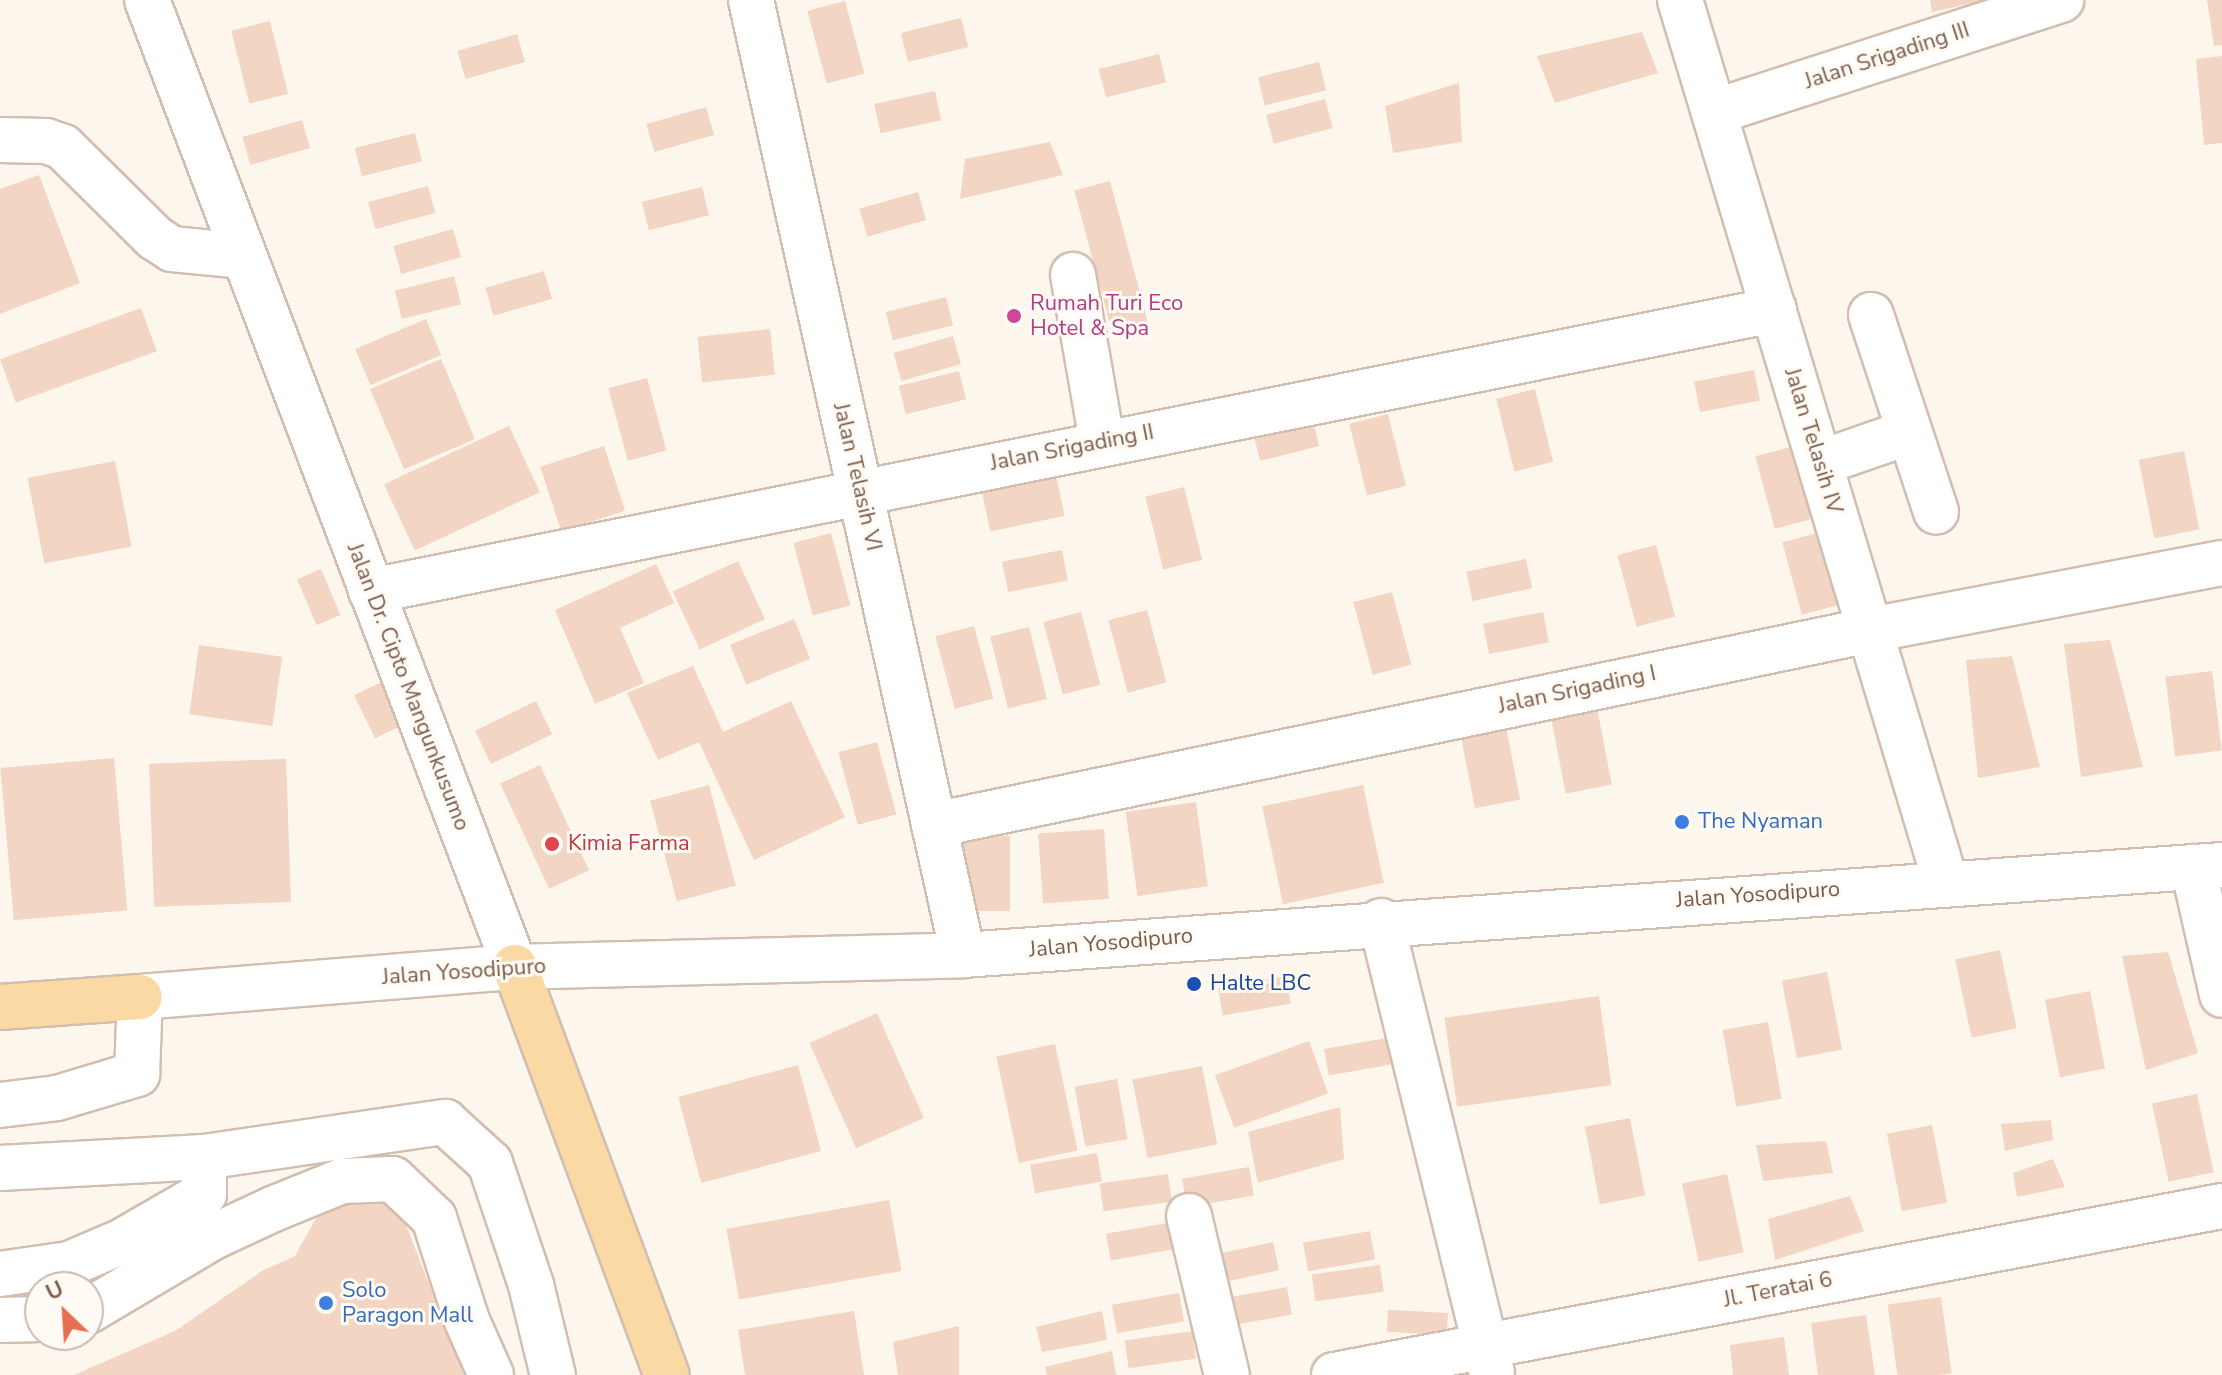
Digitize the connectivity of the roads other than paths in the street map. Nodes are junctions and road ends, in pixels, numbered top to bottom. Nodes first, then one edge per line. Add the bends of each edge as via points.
1 (147, 0) edge
2 (751, 0) edge
3 (1680, 0) edge
4 (2061, 0) edge
5 (1714, 112) junction
6 (0, 140) edge
7 (242, 256) junction
8 (1073, 275) dead end
9 (1774, 310) junction
10 (1871, 315) dead end
11 (1909, 432) junction
12 (1102, 442) junction
13 (1820, 463) junction
14 (860, 489) junction
15 (1936, 512) dead end
16 (2222, 563) edge
17 (371, 591) junction
18 (1870, 630) junction
19 (934, 825) junction
20 (2207, 866) edge
21 (1946, 883) junction
22 (1381, 921) junction
23 (963, 955) junction
24 (515, 967) junction
25 (2222, 995) edge
26 (0, 1007) edge
27 (139, 1008) junction
28 (0, 1105) edge
29 (204, 1157) junction
30 (0, 1168) edge
31 (2222, 1206) edge
32 (1189, 1216) dead end
33 (0, 1274) edge
34 (104, 1302) edge
35 (24, 1319) edge
36 (0, 1320) edge
37 (1489, 1361) edge
38 (491, 1375) edge
39 (553, 1375) edge
40 (667, 1375) edge
41 (1227, 1375) edge
42 (1334, 1375) edge

1 - 7 street, Jalan Dr. Cipto Mangunkusumo
2 - 14 street, Jalan Telasih VI
3 - 5 street, Jalan Telasih IV
4 - 5 street, Jalan Srigading III
5 - 9 street, Jalan Telasih IV
6 - 7 street via 46,141 63,147 172,249
7 - 17 street, Jalan Dr. Cipto Mangunkusumo
8 - 12 street
9 - 12 street, Jalan Srigading II
9 - 13 street, Jalan Telasih IV
10 - 11 street
11 - 13 street
11 - 15 street
12 - 14 street, Jalan Srigading II
13 - 18 street, Jalan Telasih IV
14 - 17 street, Jalan Srigading II
14 - 19 street, Jalan Telasih VI
16 - 18 street, Jalan Srigading I
17 - 24 street, Jalan Dr. Cipto Mangunkusumo
18 - 19 street, Jalan Srigading I
18 - 21 street, Jalan Telasih IV
19 - 23 street, Jalan Telasih VI
20 - 21 street, Jalan Yosodipuro
20 - 25 street
21 - 22 street, Jalan Yosodipuro
22 - 23 street, Jalan Yosodipuro
22 - 37 street
23 - 24 street, Jalan Yosodipuro
24 - 27 street, Jalan Yosodipuro
24 - 40 main road, Jalan Dr. Cipto Mangunkusumo
26 - 27 main road, Jalan Yosodipuro
27 - 28 street via 137,1074 57,1098
29 - 30 street
29 - 33 street via 204,1194 123,1241 69,1264
29 - 39 street via 445,1122 490,1163 531,1285
31 - 37 street, Jl. Teratai 6
32 - 41 street
34 - 38 street via 215,1236 273,1209 342,1181 393,1179 434,1218 467,1321
35 - 36 street
37 - 42 street, Jl. Teratai 6

